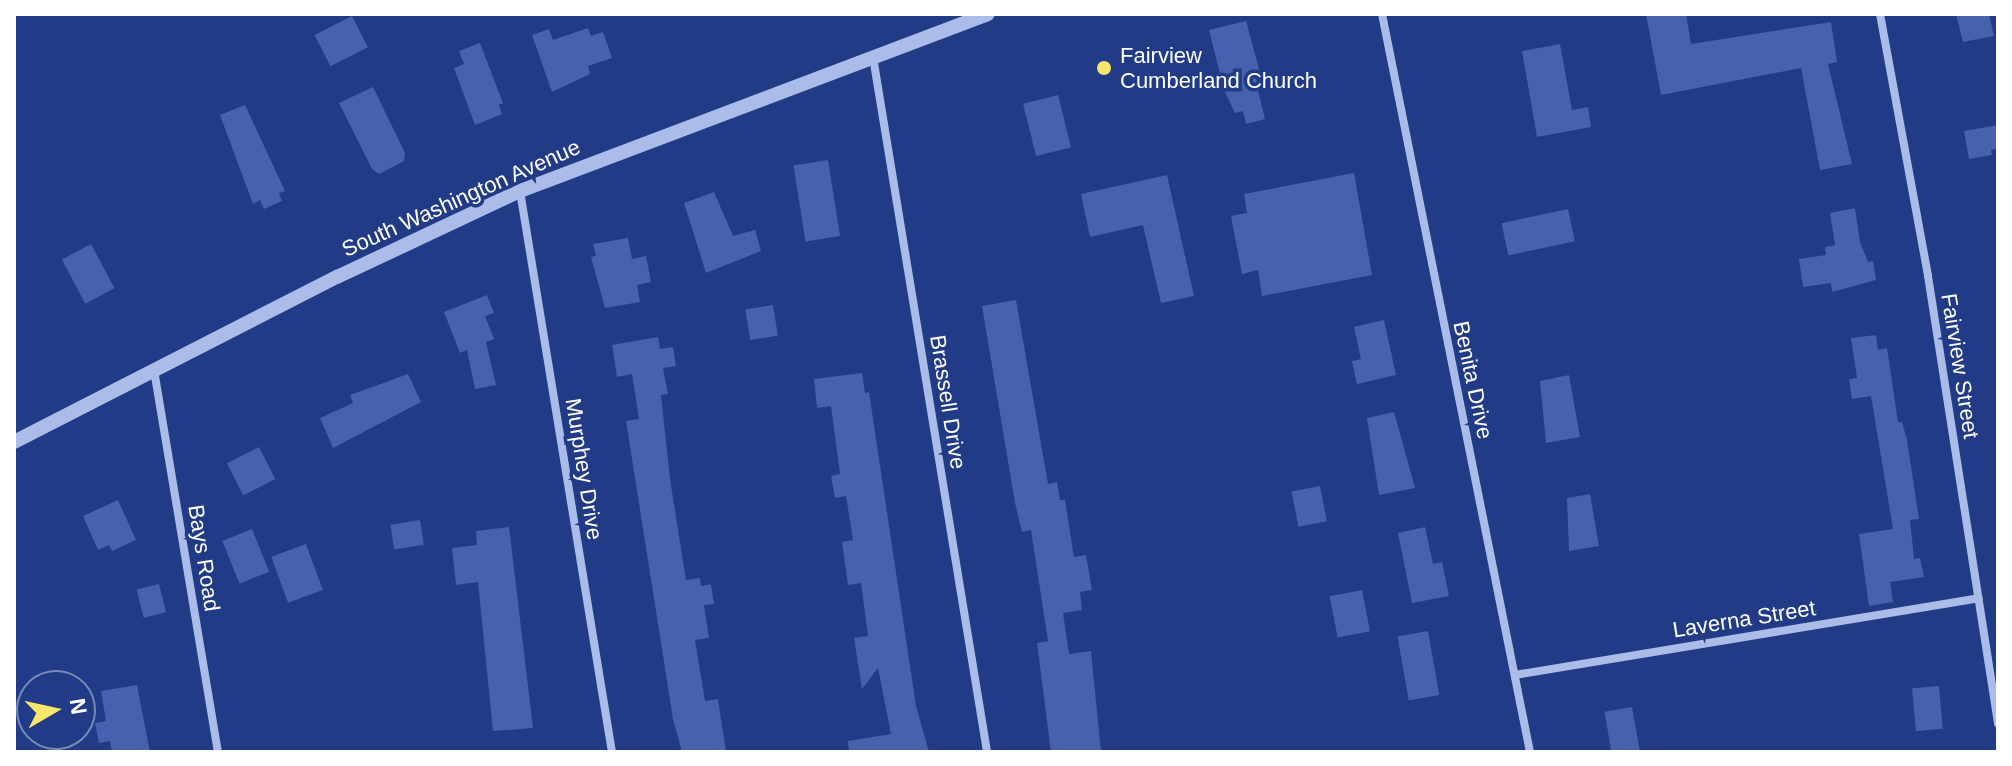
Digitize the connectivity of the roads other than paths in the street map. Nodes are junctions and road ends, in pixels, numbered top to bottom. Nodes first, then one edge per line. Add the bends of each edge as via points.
1 (988, 14) edge
2 (1382, 14) edge
3 (1880, 14) edge
4 (873, 57) junction
5 (520, 191) junction
6 (154, 370) junction
7 (14, 442) edge
8 (1979, 598) junction
9 (1515, 675) junction
10 (1998, 724) edge
11 (218, 752) edge
12 (612, 752) edge
13 (987, 752) edge
14 (1530, 752) edge

1 - 4 street, South Washington Avenue
2 - 9 street, Benita Drive
3 - 8 street, Fairview Street
4 - 5 street, South Washington Avenue
4 - 13 street, Brassell Drive
5 - 6 street, South Washington Avenue
5 - 12 street, Murphey Drive
6 - 7 street, South Washington Avenue
6 - 11 street, Bays Road
8 - 9 street, Laverna Street
8 - 10 street, Fairview Street
9 - 14 street, Benita Drive

